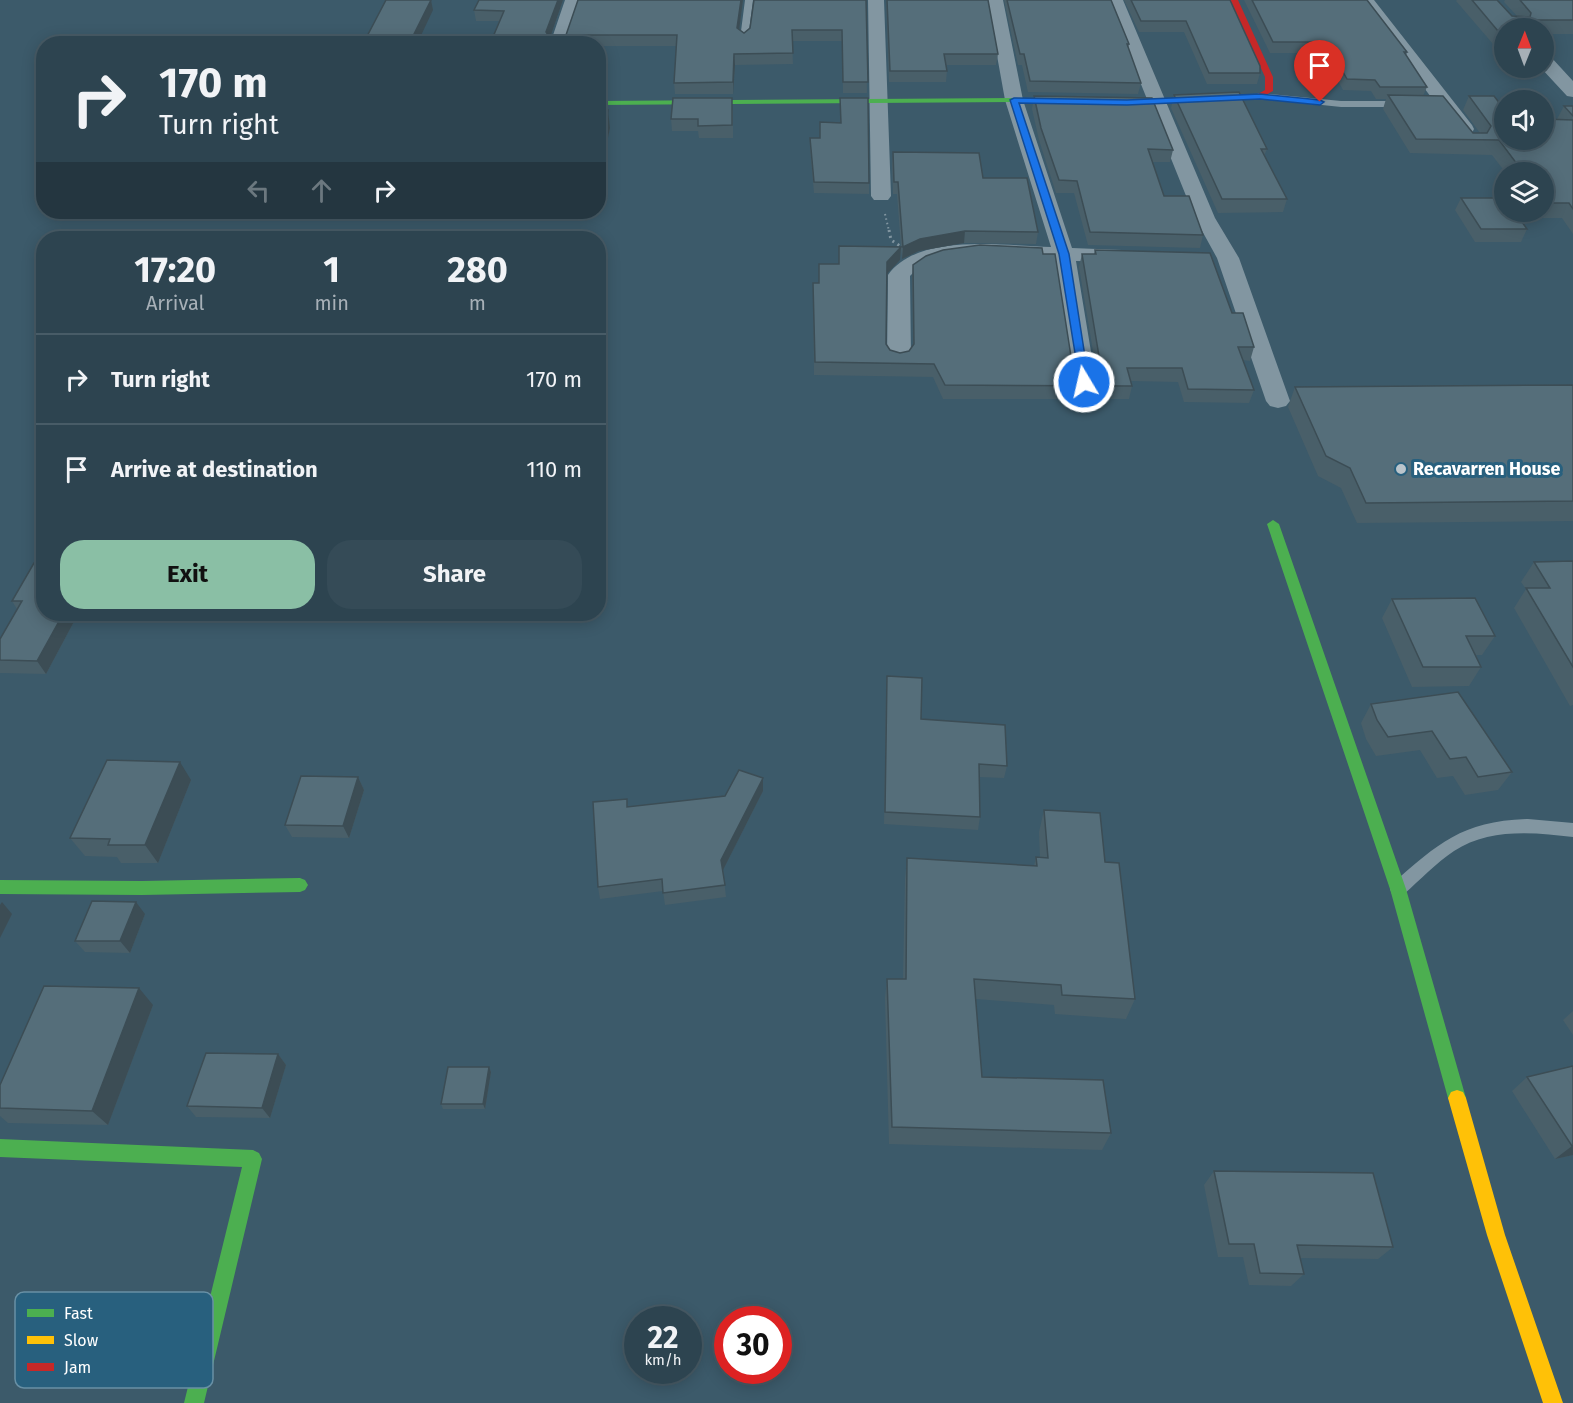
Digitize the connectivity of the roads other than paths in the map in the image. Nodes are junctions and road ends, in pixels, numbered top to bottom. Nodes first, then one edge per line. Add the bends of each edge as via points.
1 (572, 0) edge
2 (749, 0) edge
3 (876, 0) edge
4 (995, 0) edge
5 (1115, 0) edge
6 (1234, 0) edge
7 (1366, 0) edge
8 (561, 36) edge
9 (744, 39) edge
10 (1554, 71) edge
11 (1573, 92) edge
12 (1260, 96) junction
13 (1014, 100) junction
14 (880, 101) junction
15 (1160, 102) junction
16 (606, 104) edge
17 (1412, 104) edge
18 (1474, 141) edge
19 (881, 196) road end
20 (1064, 254) junction
21 (1146, 256) edge
22 (1204, 258) edge
23 (1228, 258) junction
24 (899, 357) edge
25 (1084, 382) edge
26 (1278, 401) dead end
27 (1273, 524) dead end
28 (1573, 830) edge
29 (300, 885) dead end
30 (0, 887) edge
31 (1398, 889) junction
32 (0, 1148) edge
33 (213, 1324) edge
34 (198, 1388) edge
35 (194, 1403) edge
36 (1553, 1403) edge

1 - 8 street
2 - 9 lane
3 - 14 street
4 - 13 street
5 - 15 street
6 - 12 street via 1269,78 1269,91
7 - 18 street via 1441,104
10 - 11 street
12 - 15 street
12 - 17 lane via 1341,104
13 - 14 street
13 - 15 street
13 - 20 street
14 - 16 street
14 - 19 street
15 - 23 street via 1205,218
20 - 21 street
20 - 24 street via 939,253 910,264 899,275
20 - 25 street
22 - 23 street
23 - 26 street
27 - 31 street
28 - 31 lane via 1500,826 1454,843
29 - 30 street
31 - 36 street via 1496,1235
32 - 33 street via 253,1159
34 - 35 street

